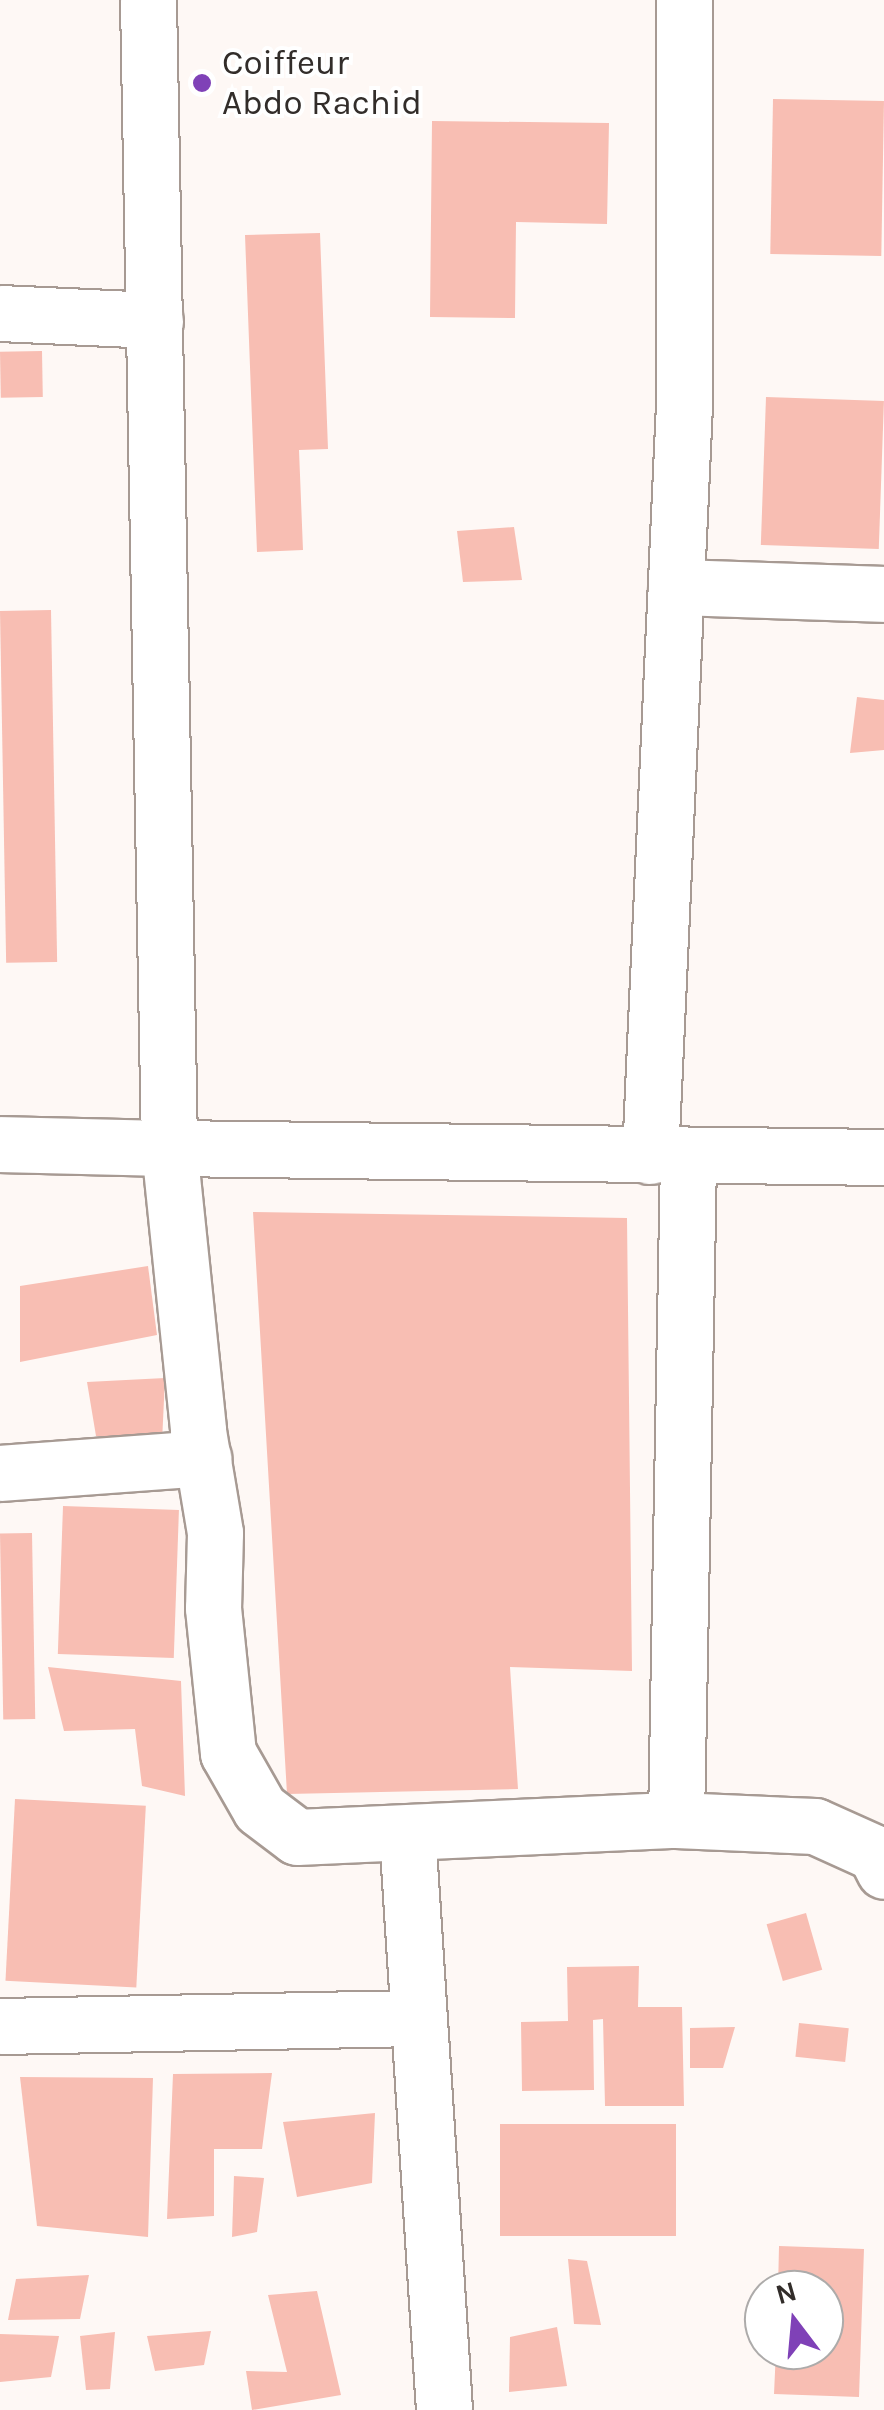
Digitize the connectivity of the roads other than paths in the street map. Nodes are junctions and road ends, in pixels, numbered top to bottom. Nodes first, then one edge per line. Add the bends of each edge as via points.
1 (148, 0) edge
2 (684, 0) edge
3 (0, 313) edge
4 (154, 320) junction
5 (676, 587) junction
6 (884, 594) edge
7 (0, 1144) edge
8 (170, 1148) junction
9 (669, 1156) junction
10 (884, 1158) edge
11 (203, 1458) junction
12 (0, 1473) edge
13 (676, 1820) junction
14 (407, 1834) junction
15 (884, 1871) edge
16 (416, 2018) junction
17 (0, 2026) edge
18 (444, 2410) edge

1 - 4 street
2 - 5 street via 684,404
3 - 4 street
4 - 8 street
5 - 6 street
5 - 9 street
7 - 8 street
8 - 9 street
8 - 11 street
9 - 10 street
9 - 13 street
11 - 12 street
11 - 14 street via 215,1533 213,1608 228,1754 260,1809 297,1838
13 - 14 street
13 - 15 street via 815,1826 875,1853
14 - 16 street
16 - 17 street
16 - 18 street

